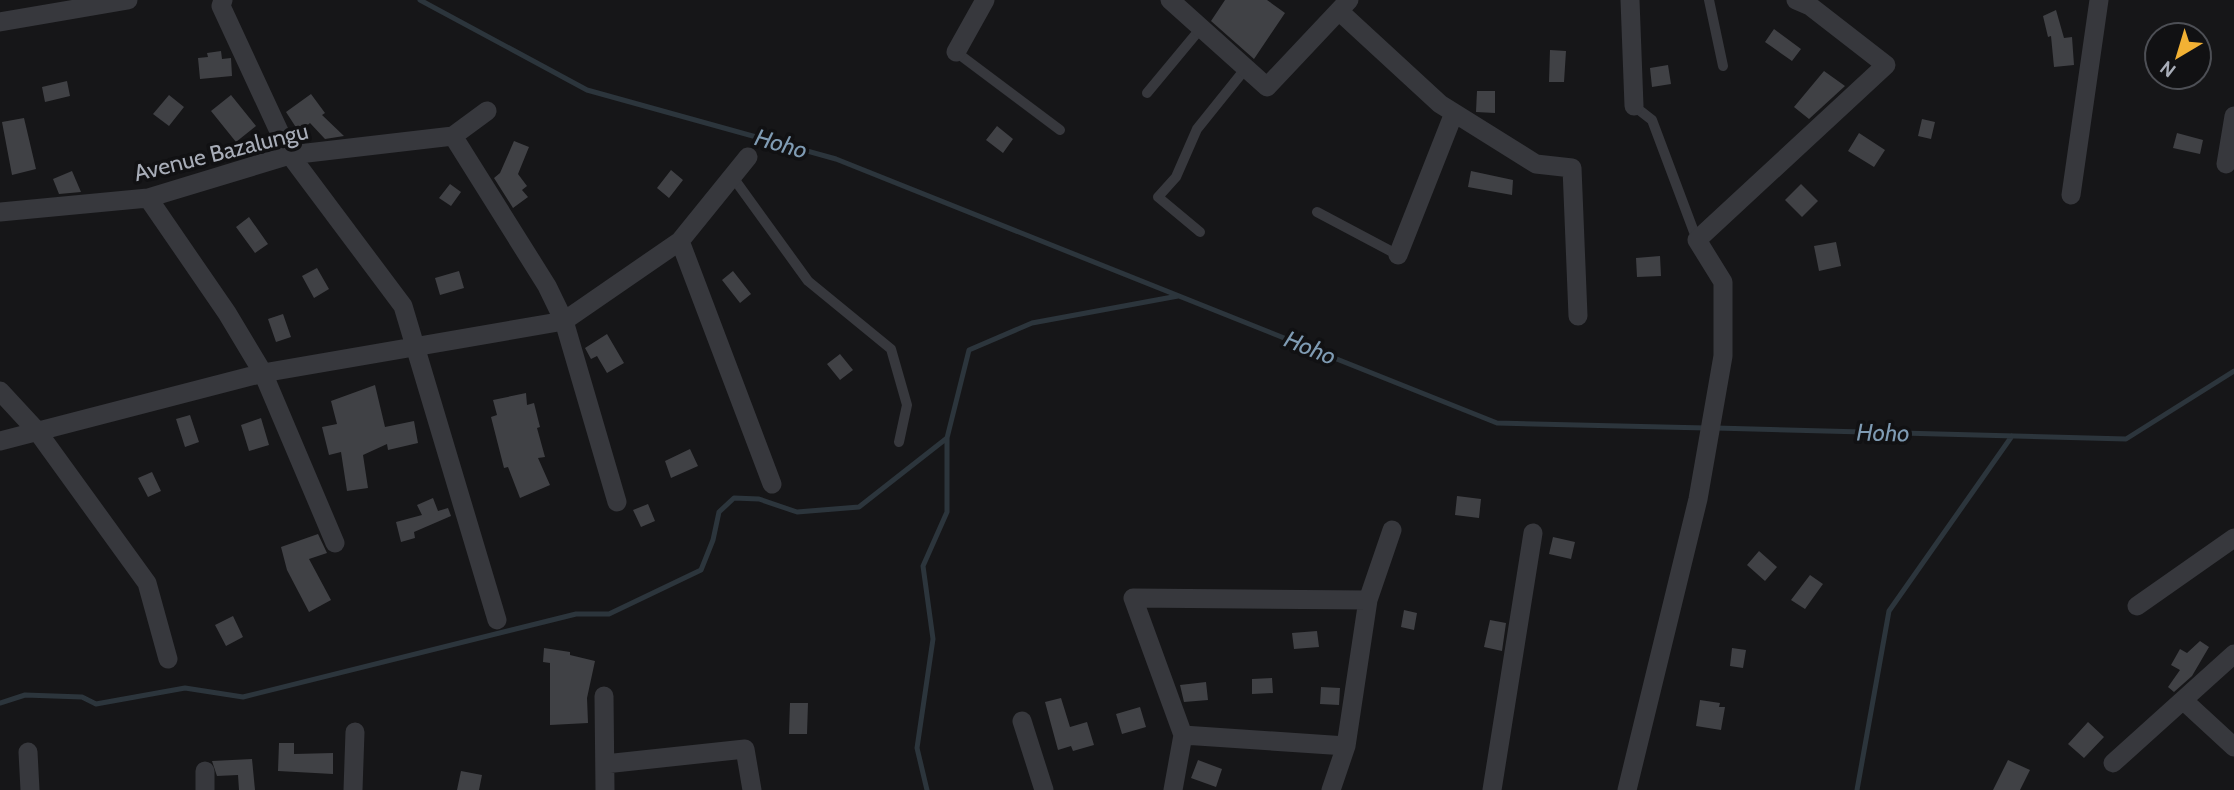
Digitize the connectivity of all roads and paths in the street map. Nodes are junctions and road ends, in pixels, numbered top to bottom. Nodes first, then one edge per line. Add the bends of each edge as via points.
1 (128, 0) edge
2 (985, 0) edge
3 (1170, 0) edge
4 (1630, 0) edge
5 (1709, 0) edge
6 (2099, 0) edge
7 (218, 2) edge
8 (1807, 2) edge
9 (1344, 5) edge
10 (0, 22) edge
11 (1201, 28) junction
12 (956, 52) joint
13 (1723, 66) dead end
14 (1246, 68) junction
15 (1147, 93) dead end
16 (1634, 106) joint
17 (487, 111) dead end
18 (1454, 113) junction
19 (2234, 116) edge
20 (1060, 130) dead end
21 (453, 135) junction
22 (290, 155) junction
23 (748, 157) dead end
24 (2226, 164) dead end
25 (732, 176) junction
26 (2070, 195) dead end
27 (148, 198) junction
28 (2, 208) edge
29 (1317, 212) dead end
30 (1200, 232) dead end
31 (1697, 240) junction
32 (680, 241) junction
33 (1398, 255) joint
34 (1578, 317) dead end
35 (564, 321) junction
36 (416, 347) junction
37 (263, 373) junction
38 (0, 391) edge
39 (37, 431) junction
40 (0, 441) edge
41 (899, 442) dead end
42 (772, 484) dead end
43 (617, 502) dead end
44 (1392, 530) dead end
45 (1532, 533) dead end
46 (2234, 538) edge
47 (335, 543) dead end
48 (1368, 600) junction
49 (2137, 606) dead end
50 (497, 620) dead end
51 (2234, 654) edge
52 (168, 659) dead end
53 (604, 696) dead end
54 (2183, 700) junction
55 (1023, 721) dead end
56 (355, 732) dead end
57 (1183, 735) junction
58 (1346, 746) junction
59 (2234, 747) edge
60 (28, 752) dead end
61 (2113, 763) dead end
62 (605, 764) junction
63 (30, 790) edge
64 (353, 790) edge
65 (605, 790) edge
66 (752, 790) edge
67 (1044, 790) edge
68 (1173, 790) edge
69 (1331, 790) edge
70 (1492, 790) edge
71 (1628, 790) edge

1 - 10 street
2 - 12 street
3 - 11 street
4 - 16 street
5 - 13 lane
6 - 26 street
7 - 22 street
8 - 31 street via 1886,65
9 - 14 street via 1267,87
9 - 18 street
11 - 14 street
11 - 15 lane
12 - 20 lane
14 - 30 lane via 1197,129 1175,177 1158,197
16 - 31 lane via 1652,120
17 - 21 street, Avenue Bazalungu
18 - 33 street
18 - 34 street via 1536,164 1572,168
19 - 24 street
21 - 22 street, Avenue Bazalungu
21 - 35 street
22 - 27 street, Avenue Bazalungu
22 - 36 street via 403,306
23 - 25 street
25 - 32 street
25 - 41 lane via 808,281 891,349 907,405
27 - 28 street, Avenue Bazalungu
27 - 37 street
29 - 33 lane
31 - 71 street via 1723,282 1723,356 1698,499
32 - 35 street
32 - 42 street
35 - 36 street
35 - 43 street
36 - 37 street
36 - 50 street
37 - 39 street
37 - 47 street
38 - 39 street
39 - 40 street
39 - 52 street via 147,583
44 - 48 street
45 - 70 street
46 - 49 street
48 - 57 street via 1133,598
48 - 58 street
51 - 54 street
53 - 62 street
54 - 59 street
54 - 61 street
55 - 67 street
56 - 64 street
57 - 58 street
57 - 68 street
58 - 69 street
60 - 63 street
62 - 65 street
62 - 66 street via 745,749

